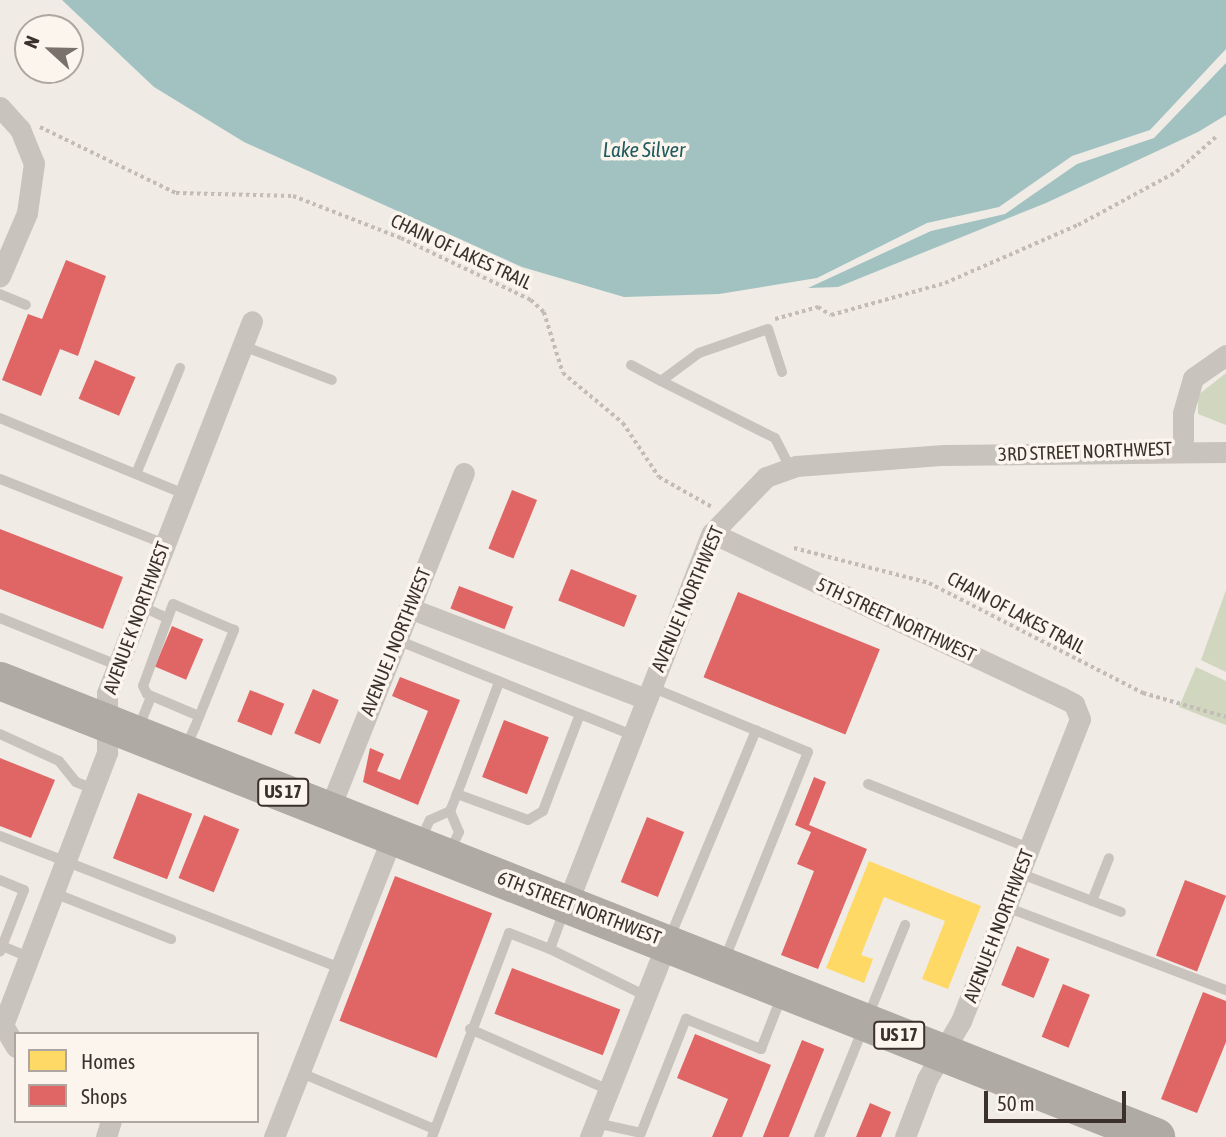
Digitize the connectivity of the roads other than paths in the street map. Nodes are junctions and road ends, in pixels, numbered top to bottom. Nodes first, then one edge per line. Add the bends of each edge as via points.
1 (0, 107) edge
2 (0, 276) edge
3 (0, 294) edge
4 (26, 305) dead end
5 (252, 321) dead end
6 (243, 346) junction
7 (1226, 355) edge
8 (631, 365) dead end
9 (180, 368) dead end
10 (782, 372) dead end
11 (332, 380) dead end
12 (661, 381) junction
13 (0, 418) edge
14 (1183, 449) junction
15 (1226, 452) edge
16 (944, 455) joint
17 (790, 468) junction
18 (464, 473) dead end
19 (136, 474) junction
20 (0, 479) edge
21 (184, 494) junction
22 (712, 533) junction
23 (164, 544) junction
24 (139, 606) junction
25 (409, 608) junction
26 (0, 618) edge
27 (167, 618) junction
28 (397, 640) junction
29 (117, 665) junction
30 (0, 681) edge
31 (499, 682) junction
32 (648, 693) junction
33 (151, 696) junction
34 (1076, 710) joint
35 (580, 714) junction
36 (199, 716) junction
37 (121, 728) junction
38 (756, 730) junction
39 (0, 734) edge
40 (632, 735) junction
41 (183, 753) junction
42 (868, 785) dead end
43 (93, 789) junction
44 (457, 794) junction
45 (329, 810) junction
46 (450, 811) junction
47 (0, 836) edge
48 (420, 846) junction
49 (1029, 848) junction
50 (1109, 858) dead end
51 (67, 859) junction
52 (1019, 873) junction
53 (0, 880) edge
54 (54, 893) junction
55 (1092, 901) junction
56 (567, 904) junction
57 (1006, 907) junction
58 (1121, 912) dead end
59 (905, 925) dead end
60 (171, 939) dead end
61 (667, 943) junction
62 (1, 948) edge
63 (550, 948) junction
64 (28, 957) junction
65 (722, 965) junction
66 (340, 968) junction
67 (784, 989) junction
68 (1226, 990) edge
69 (646, 996) junction
70 (867, 1022) junction
71 (470, 1029) junction
72 (8, 1041) edge
73 (942, 1052) junction
74 (299, 1072) junction
75 (609, 1090) junction
76 (593, 1130) edge
77 (433, 1133) edge
78 (274, 1137) edge
79 (819, 1137) edge
80 (905, 1137) edge
81 (1157, 1137) edge

1 - 2 street via 20,128 32,175 27,213
3 - 4 lane
5 - 6 street, AVENUE K NORTHWEST
6 - 11 lane
6 - 21 street, AVENUE K NORTHWEST
7 - 14 street via 1193,378 1183,413
8 - 12 lane
9 - 19 lane
10 - 12 lane via 768,329 699,353
12 - 17 lane via 775,438
13 - 19 lane
14 - 15 street, 3RD STREET NORTHWEST
14 - 16 street, 3RD STREET NORTHWEST
16 - 17 street, AVENUE I NORTHWEST
17 - 22 street, AVENUE I NORTHWEST via 766,477 725,514
18 - 25 street, AVENUE J NORTHWEST
19 - 21 lane
20 - 23 lane
21 - 23 street, AVENUE K NORTHWEST
22 - 32 street, AVENUE I NORTHWEST
22 - 34 street, 5TH STREET NORTHWEST via 1062,697
23 - 24 street, AVENUE K NORTHWEST
24 - 27 lane
24 - 29 street, AVENUE K NORTHWEST
25 - 28 street, AVENUE J NORTHWEST
25 - 32 street
26 - 29 lane
27 - 33 lane via 143,679
27 - 36 lane via 173,604 234,630
28 - 31 lane
28 - 45 street, AVENUE J NORTHWEST
29 - 37 street, AVENUE K NORTHWEST
30 - 37 highway, 6TH STREET NORTHWEST / US 17
31 - 35 lane
31 - 44 lane
32 - 38 lane
32 - 40 street, AVENUE I NORTHWEST
33 - 36 lane
33 - 37 lane
34 - 49 street, AVENUE H NORTHWEST via 1080,719
35 - 40 lane
35 - 44 lane via 543,810 528,820
36 - 41 lane
37 - 41 highway, 6TH STREET NORTHWEST / US 17
37 - 43 street, AVENUE K NORTHWEST
38 - 61 lane
38 - 65 lane via 808,752
39 - 43 lane via 59,761 76,782
40 - 56 street, AVENUE I NORTHWEST
41 - 45 highway, 6TH STREET NORTHWEST / US 17
42 - 49 lane
43 - 51 street, AVENUE K NORTHWEST
44 - 46 lane
45 - 48 highway, 6TH STREET NORTHWEST / US 17
46 - 48 lane via 429,820
46 - 48 lane via 459,832
47 - 51 lane
48 - 56 highway, 6TH STREET NORTHWEST / US 17
48 - 66 street
49 - 52 street, AVENUE H NORTHWEST
50 - 55 lane
51 - 54 street, AVENUE K NORTHWEST
51 - 66 lane
52 - 55 lane
52 - 57 street, AVENUE H NORTHWEST
53 - 62 lane via 24,890
54 - 60 lane
54 - 64 street, AVENUE K NORTHWEST
55 - 58 lane
56 - 61 highway, 6TH STREET NORTHWEST / US 17
56 - 63 lane
57 - 68 lane
57 - 73 street, AVENUE H NORTHWEST
59 - 70 lane
61 - 65 highway, 6TH STREET NORTHWEST / US 17
61 - 69 street
62 - 64 lane
63 - 69 lane
63 - 71 lane via 509,933
64 - 72 street, AVENUE K NORTHWEST via 3,1026
65 - 67 highway, 6TH STREET NORTHWEST / US 17
66 - 74 street
67 - 70 highway, 6TH STREET NORTHWEST / US 17
67 - 76 lane via 761,1049 686,1019 641,1133
69 - 75 street
70 - 73 highway, 6TH STREET NORTHWEST / US 17
70 - 79 lane
71 - 75 lane
71 - 77 lane
73 - 80 street, AVENUE H NORTHWEST
73 - 81 highway, 6TH STREET NORTHWEST / US 17
74 - 77 lane
74 - 78 street
75 - 76 street

